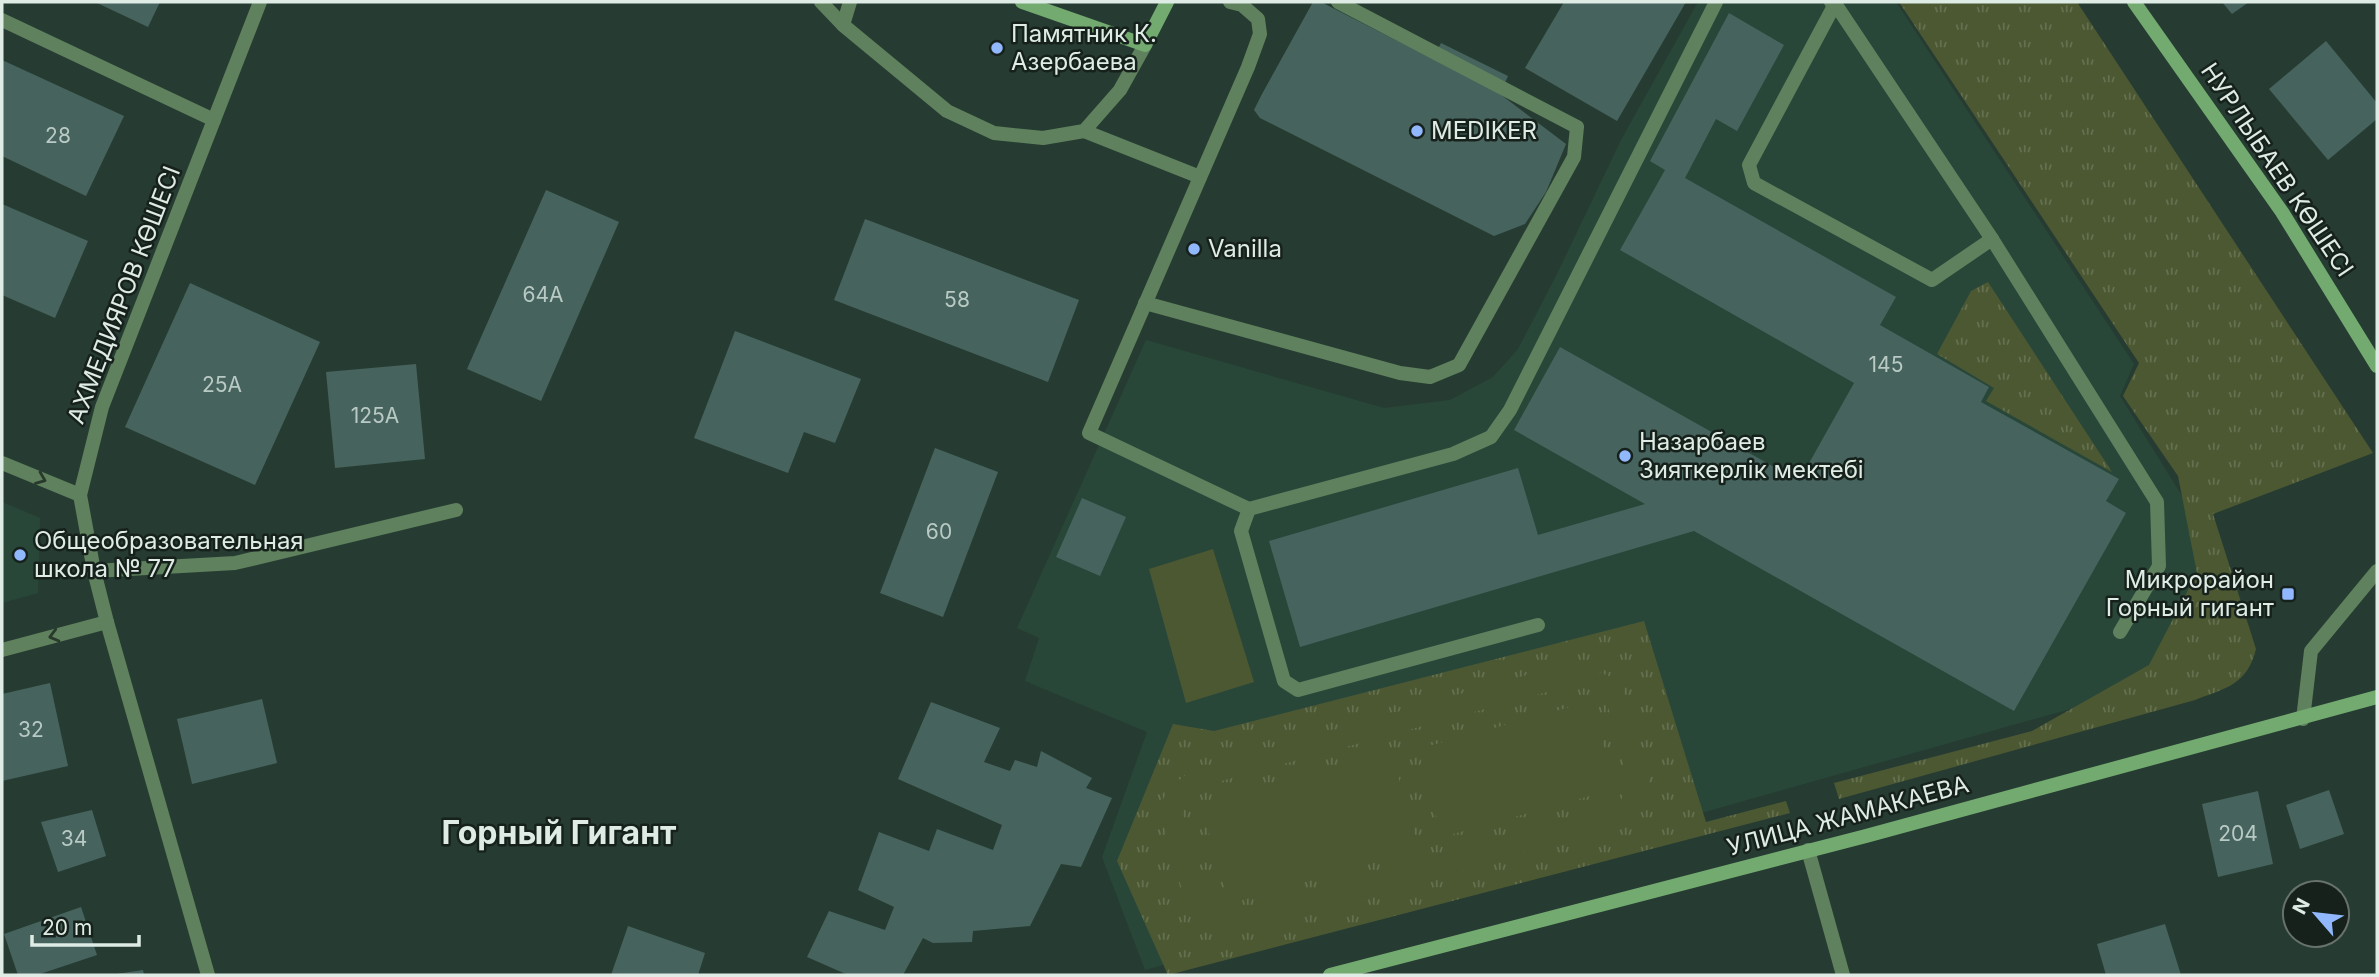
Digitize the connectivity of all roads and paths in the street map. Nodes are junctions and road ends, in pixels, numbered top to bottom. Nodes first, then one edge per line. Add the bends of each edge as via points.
1 (260, 2) edge
2 (821, 2) edge
3 (850, 2) edge
4 (1022, 2) edge
5 (1167, 2) edge
6 (1230, 2) edge
7 (1338, 2) edge
8 (1716, 2) edge
9 (2134, 2) edge
10 (1833, 3) edge
11 (2, 20) edge
12 (843, 25) junction
13 (1145, 45) junction
14 (214, 120) junction
15 (1084, 131) junction
16 (1200, 177) junction
17 (1992, 239) junction
18 (1145, 303) junction
19 (2377, 366) edge
20 (2, 463) edge
21 (80, 495) junction
22 (1250, 509) junction
23 (456, 510) dead end
24 (94, 570) junction
25 (2377, 571) edge
26 (107, 622) junction
27 (1538, 625) dead end
28 (2119, 632) dead end
29 (2, 650) edge
30 (2377, 698) edge
31 (2303, 719) junction
32 (1808, 850) junction
33 (208, 975) edge
34 (1330, 975) edge
35 (1843, 975) edge

1 - 14 street, АХМЕДИЯРОВ КӨШЕСІ
2 - 12 street
3 - 12 street
4 - 13 street
5 - 13 street
6 - 16 street via 1242,5 1258,19 1260,34
7 - 18 street via 1577,127 1574,157 1459,365 1430,377 1400,373
8 - 22 street via 1510,410 1490,436 1453,454
9 - 19 street, НУРЛЫБАЕВ КӨШЕСІ via 2282,212
10 - 17 street
10 - 17 street via 1749,165 1754,183 1932,280
11 - 14 street
12 - 15 street via 947,111 994,133 1043,138
13 - 15 street via 1120,90
14 - 21 street, АХМЕДИЯРОВ КӨШЕСІ via 102,407
15 - 16 street
16 - 18 street
17 - 28 street via 2157,502 2159,566
18 - 22 street via 1089,433
20 -> 21 street
21 - 24 street, АХМЕДИЯРОВ КӨШЕСІ
22 - 27 street via 1241,531 1284,681 1298,690
23 - 24 street via 235,563
24 - 26 street, АХМЕДИЯРОВ КӨШЕСІ
25 - 31 street via 2311,651
26 -> 29 street
26 - 33 street, АХМЕДИЯРОВ КӨШЕСІ
30 - 31 street, УЛИЦА ЖАМАКАЕВА
31 - 32 street, УЛИЦА ЖАМАКАЕВА
32 - 34 street, УЛИЦА ЖАМАКАЕВА
32 - 35 street

